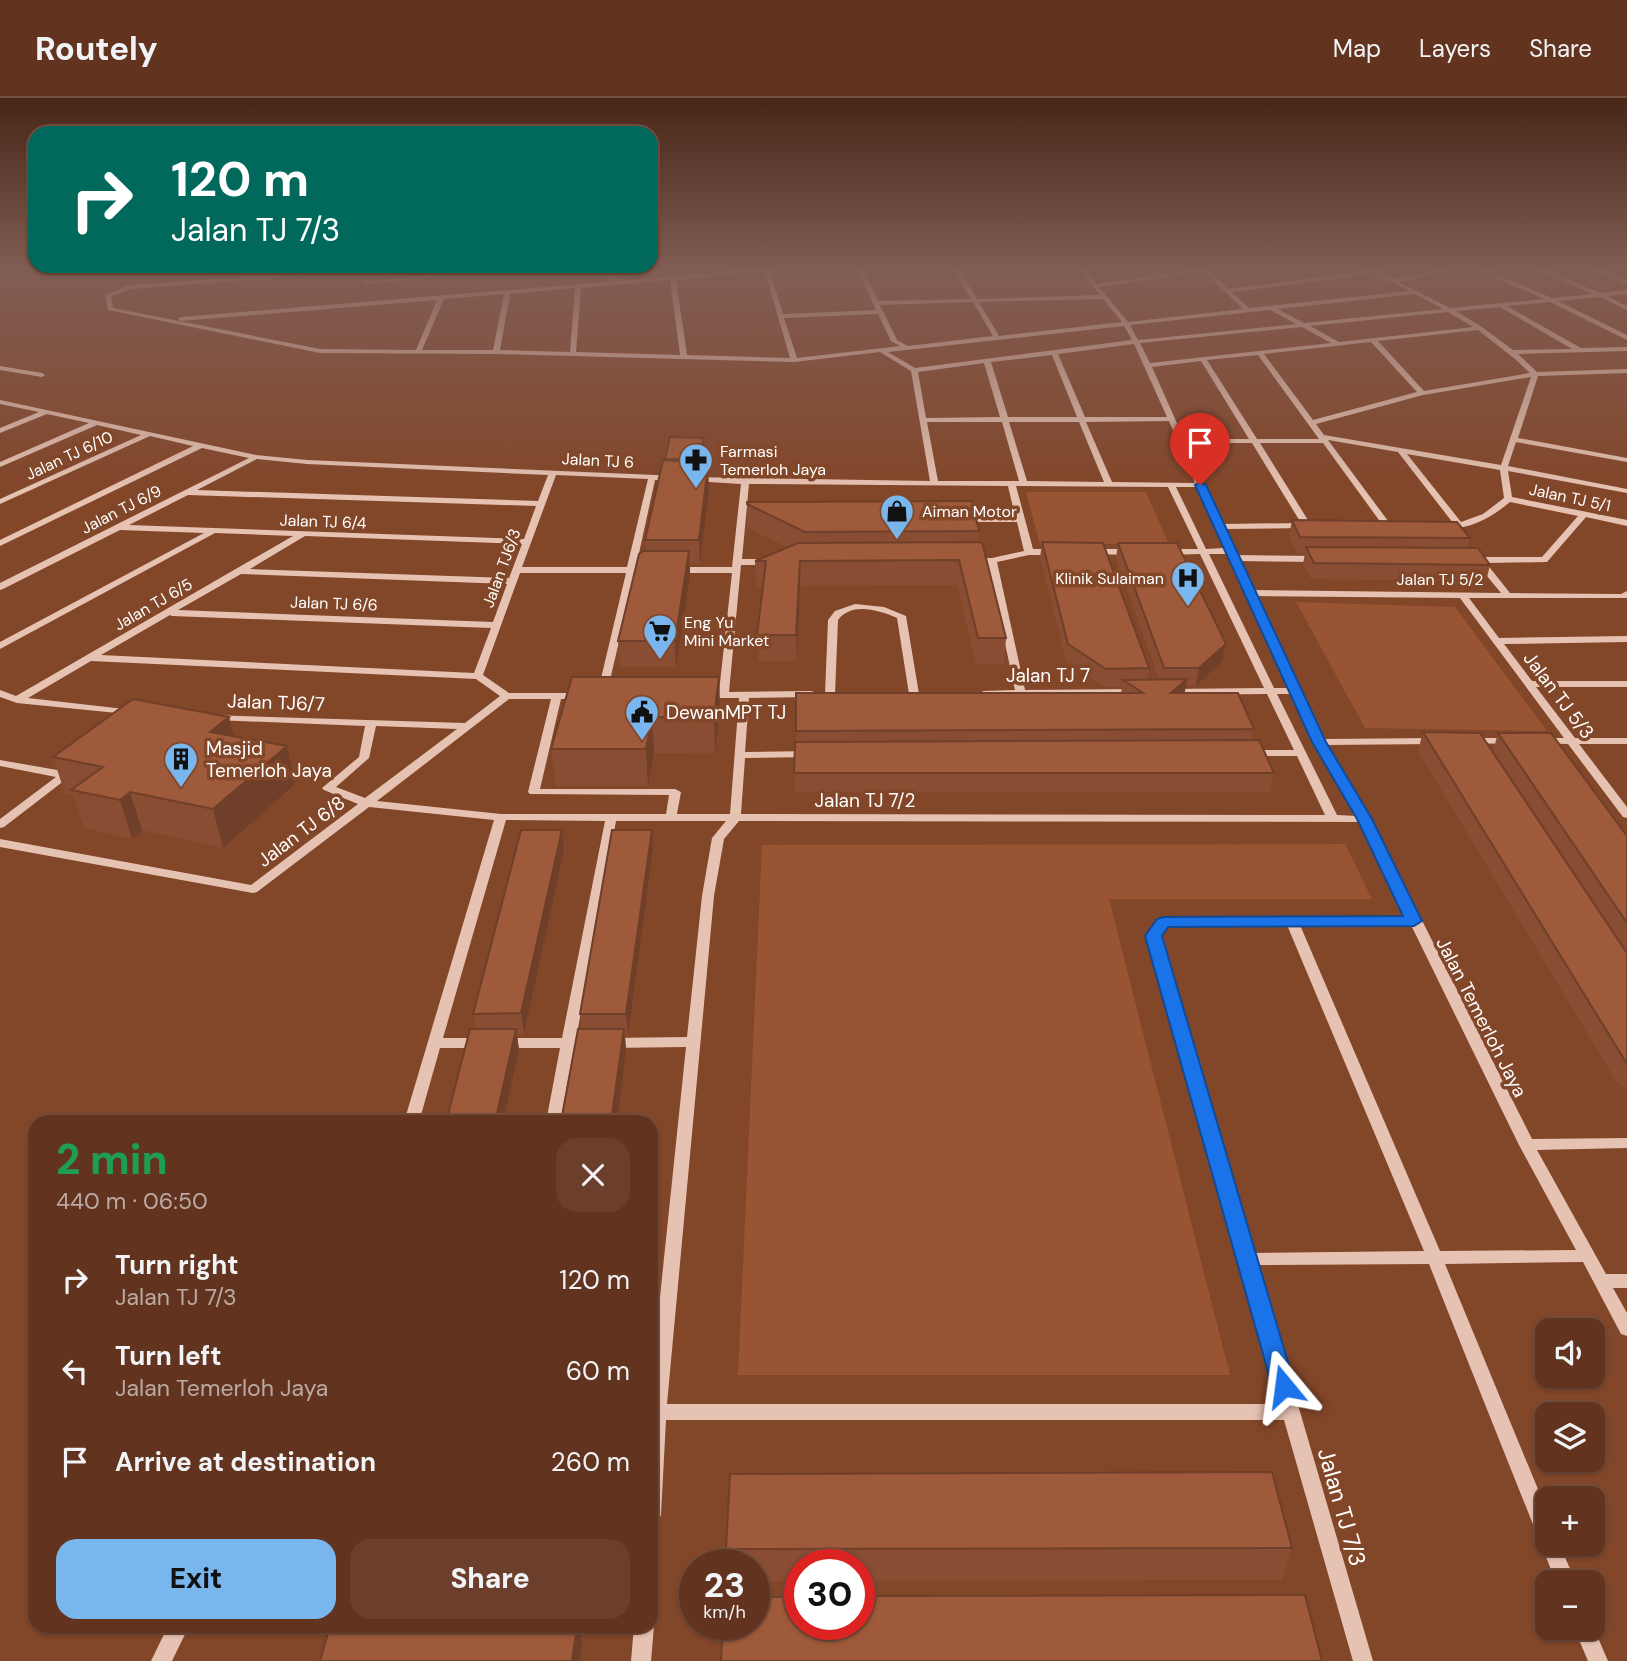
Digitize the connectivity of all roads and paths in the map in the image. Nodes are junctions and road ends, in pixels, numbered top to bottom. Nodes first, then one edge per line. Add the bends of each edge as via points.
1 (285, 344) edge
2 (422, 344) edge
3 (498, 344) edge
4 (574, 344) edge
5 (682, 344) edge
6 (789, 344) edge
7 (900, 344) edge
8 (931, 344) edge
9 (1119, 344) edge
10 (1136, 344) edge
11 (1338, 344) edge
12 (1377, 344) edge
13 (1502, 344) edge
14 (1568, 344) edge
15 (906, 347) junction
16 (1627, 349) edge
17 (881, 350) junction
18 (1579, 350) junction
19 (419, 351) junction
20 (496, 352) junction
21 (1054, 352) junction
22 (1260, 352) junction
23 (1514, 352) junction
24 (573, 354) junction
25 (684, 358) junction
26 (1203, 359) junction
27 (794, 360) junction
28 (987, 361) junction
29 (1147, 365) junction
30 (0, 369) edge
31 (914, 370) junction
32 (1627, 371) edge
33 (1535, 374) junction
34 (42, 375) dead end
35 (1422, 393) junction
36 (0, 402) edge
37 (47, 412) junction
38 (1171, 419) junction
39 (923, 420) junction
40 (1005, 420) junction
41 (1082, 420) junction
42 (97, 422) junction
43 (1312, 423) junction
44 (0, 431) edge
45 (150, 434) junction
46 (1324, 439) junction
47 (1513, 439) junction
48 (1181, 441) junction
49 (1255, 441) junction
50 (201, 445) junction
51 (1401, 451) junction
52 (256, 457) junction
53 (1627, 460) edge
54 (0, 465) edge
55 (1504, 468) junction
56 (553, 472) junction
57 (652, 477) junction
58 (745, 482) junction
59 (935, 484) junction
60 (1011, 484) junction
61 (1024, 484) junction
62 (1109, 485) junction
63 (1171, 485) junction
64 (1200, 485) junction
65 (186, 492) junction
66 (1627, 492) edge
67 (1508, 499) junction
68 (0, 502) edge
69 (541, 504) junction
70 (1584, 514) junction
71 (741, 519) junction
72 (755, 519) edge
73 (951, 519) edge
74 (1020, 519) junction
75 (1627, 523) edge
76 (1307, 525) junction
77 (1320, 525) edge
78 (1374, 525) edge
79 (1387, 525) junction
80 (1400, 526) edge
81 (1438, 526) edge
82 (117, 527) junction
83 (1218, 527) junction
84 (1456, 529) junction
85 (214, 531) junction
86 (304, 534) junction
87 (527, 542) junction
88 (0, 543) edge
89 (1029, 552) junction
90 (1068, 552) edge
91 (1080, 552) edge
92 (1106, 552) junction
93 (1203, 552) junction
94 (1473, 552) edge
95 (1233, 555) junction
96 (1330, 559) edge
97 (965, 561) edge
98 (992, 561) junction
99 (1466, 561) edge
100 (778, 562) edge
101 (1480, 562) junction
102 (1111, 565) edge
103 (737, 566) junction
104 (517, 570) junction
105 (631, 570) junction
106 (644, 570) edge
107 (657, 570) edge
108 (240, 571) junction
109 (5, 581) edge
110 (513, 581) junction
111 (0, 587) edge
112 (1252, 593) junction
113 (1627, 594) edge
114 (1462, 595) junction
115 (1507, 595) junction
116 (170, 612) junction
117 (497, 625) junction
118 (1627, 639) edge
119 (1496, 641) junction
120 (0, 646) edge
121 (91, 658) junction
122 (478, 676) junction
123 (1529, 684) junction
124 (1627, 684) edge
125 (1270, 691) junction
126 (1295, 691) junction
127 (1143, 692) edge
128 (1156, 692) edge
129 (0, 693) edge
130 (981, 693) edge
131 (1021, 693) junction
132 (830, 694) junction
133 (842, 694) edge
134 (902, 694) edge
135 (914, 694) junction
136 (928, 694) edge
137 (697, 695) edge
138 (724, 695) junction
139 (744, 695) junction
140 (508, 696) junction
141 (557, 696) junction
142 (602, 696) junction
143 (616, 696) edge
144 (17, 700) junction
145 (197, 717) edge
146 (138, 718) edge
147 (371, 724) junction
148 (469, 726) junction
149 (1451, 741) edge
150 (1471, 741) joint
151 (1572, 741) junction
152 (1627, 741) edge
153 (1319, 742) junction
154 (1230, 753) edge
155 (1300, 753) junction
156 (1485, 753) edge
157 (825, 754) edge
158 (741, 755) junction
159 (84, 760) edge
160 (0, 763) edge
161 (65, 775) junction
162 (1613, 797) junction
163 (1627, 797) edge
164 (367, 803) junction
165 (1627, 815) edge
166 (501, 817) junction
167 (671, 817) junction
168 (611, 818) junction
169 (735, 818) junction
170 (1332, 818) junction
171 (1365, 819) junction
172 (0, 825) edge
173 (0, 843) edge
174 (1292, 921) junction
175 (1414, 921) junction
176 (692, 1042) junction
177 (435, 1043) junction
178 (568, 1043) junction
179 (413, 1115) edge
180 (554, 1115) edge
181 (1627, 1143) edge
182 (1527, 1145) junction
183 (1586, 1256) junction
184 (1435, 1258) junction
185 (1247, 1259) junction
186 (1601, 1281) junction
187 (1627, 1281) edge
188 (1627, 1329) edge
189 (658, 1373) edge
190 (658, 1412) edge
191 (1291, 1412) junction
192 (1535, 1505) edge
193 (175, 1633) edge
194 (643, 1633) edge
195 (1589, 1640) edge
196 (161, 1661) edge
197 (641, 1661) edge
198 (1363, 1661) edge
199 (1598, 1661) edge

1 - 19 street via 320,351
2 - 19 street
3 - 20 street
4 - 24 street
5 - 25 street
6 - 27 street
7 - 15 street
8 - 15 street
9 - 21 street
10 - 29 street, Jalan Temerloh Jaya
11 - 22 street
12 - 35 street
13 - 23 street
14 - 18 street
15 - 17 street
16 - 18 street
17 - 27 street
17 - 31 street
18 - 23 street
19 - 20 street
20 - 24 street
21 - 28 street
21 - 41 street
22 - 26 street
22 - 43 street
23 - 33 street
24 - 25 street
25 - 27 street
26 - 29 street
26 - 49 street
28 - 31 street
28 - 40 street
29 - 38 street, Jalan Temerloh Jaya
30 - 34 street
31 - 39 street
32 - 33 street
33 - 35 street
33 - 47 street
35 - 43 street
36 - 37 street, Jalan TJ 6
37 - 42 street, Jalan TJ 6
37 - 44 street
38 - 41 street
38 - 48 street, Jalan Temerloh Jaya
39 - 40 street
39 - 59 street
40 - 41 street
40 - 61 street
41 - 62 street
42 - 45 street, Jalan TJ 6
42 - 54 street
43 - 46 street
45 - 50 street, Jalan TJ 6
45 - 68 street, Jalan TJ 6/10
46 - 49 street
46 - 51 street
46 - 79 street
47 - 53 street
47 - 55 street
48 - 49 street
48 - 64 street, Jalan Temerloh Jaya
49 - 76 street
50 - 52 street, Jalan TJ 6
50 - 88 street
51 - 55 street
51 - 84 street
52 - 56 street, Jalan TJ 6
52 - 65 street, Jalan TJ 6/9
55 - 66 street
55 - 67 street
56 - 57 street, Jalan TJ 6
56 - 69 street, Jalan TJ6/3
57 - 58 street, Jalan TJ 6
57 - 105 street
58 - 59 street, Jalan TJ 6
58 - 71 street
59 - 60 street, Jalan TJ 6
60 - 61 street, Jalan TJ 6
60 - 74 street
61 - 62 street, Jalan TJ 6
62 - 63 street, Jalan TJ 6
63 - 64 street, Jalan TJ 6
63 - 93 street
64 - 83 street, Jalan Temerloh Jaya
65 - 69 street
65 - 82 street, Jalan TJ 6/9
67 - 70 street, Jalan TJ 5/1
67 - 84 street via 1487,517
69 - 87 street, Jalan TJ6/3
70 - 75 street, Jalan TJ 5/1
70 - 101 street via 1544,560
71 - 72 street
71 - 103 street
73 - 74 street
74 - 89 street
76 - 77 street
76 - 83 street
78 - 79 street
79 - 80 street
81 - 84 street
82 - 85 street, Jalan TJ 6/4
82 - 109 street, Jalan TJ 6/9
83 - 95 street, Jalan Temerloh Jaya
85 - 86 street, Jalan TJ 6/4
85 - 120 street
86 - 87 street, Jalan TJ 6/4
86 - 108 street, Jalan TJ 6/5
87 - 104 street, Jalan TJ6/3
89 - 90 street
89 - 98 street
91 - 92 street
92 - 93 street
92 - 102 street
93 - 95 street
93 - 125 street
94 - 101 street
95 - 96 street
95 - 112 street, Jalan Temerloh Jaya
97 - 98 street
98 - 131 street
99 - 101 street
100 - 103 street
101 - 115 street
103 - 107 street
103 - 138 street
104 - 105 street
104 - 110 street, Jalan TJ6/3
105 - 106 street
105 - 142 street
108 - 110 street
108 - 116 street, Jalan TJ 6/5
109 - 111 street, Jalan TJ 6/9
110 - 117 street, Jalan TJ6/3
112 - 114 street, Jalan TJ 5/2
112 - 126 street, Jalan Temerloh Jaya
113 - 115 street, Jalan TJ 5/2
114 - 115 street, Jalan TJ 5/2
114 - 119 street, Jalan TJ 5/3
116 - 117 street, Jalan TJ 6/6
116 - 121 street, Jalan TJ 6/5
117 - 122 street, Jalan TJ6/3
118 - 119 street
119 - 123 street, Jalan TJ 5/3
121 - 122 street
121 - 144 street, Jalan TJ 6/5
122 - 140 street
123 - 124 street
123 - 151 street, Jalan TJ 5/3
125 - 126 street
125 - 128 street
125 - 155 street
126 - 153 street, Jalan Temerloh Jaya
127 - 131 street, Jalan TJ 7
129 - 144 street
130 - 131 street, Jalan TJ 7
132 - 133 street
132 - 135 street via 836,613 846,608 879,607 901,616
132 - 139 street
134 - 135 street
135 - 136 street
137 - 138 street
138 - 139 street
139 - 158 street
140 - 141 street
140 - 148 street, Jalan TJ 6/8
141 - 142 street
141 - 167 street via 534,792 675,792
142 - 143 street
144 - 146 street
145 - 147 street, Jalan TJ6/7
147 - 148 street, Jalan TJ6/7
147 - 164 street via 363,758 328,788
148 - 164 street, Jalan TJ 6/8
149 - 153 street
150 - 151 street
150 - 156 street
151 - 152 street
151 - 162 street, Jalan TJ 5/3
153 - 171 street, Jalan Temerloh Jaya
154 - 155 street
155 - 170 street
157 - 158 street
158 - 169 street
159 - 161 street
160 - 161 street
161 - 172 street
162 - 163 street
162 - 165 street, Jalan TJ 5/3
164 - 166 street, Jalan TJ 7/2
164 - 173 street, Jalan TJ 6/8 via 253,889
166 - 168 street, Jalan TJ 7/2
166 - 177 street
167 - 168 street, Jalan TJ 7/2
167 - 169 street, Jalan TJ 7/2
168 - 178 street
169 - 170 street, Jalan TJ 7/2
169 - 176 street via 718,838
170 - 171 street, Jalan TJ 7/2
171 - 175 street, Jalan Temerloh Jaya
174 - 175 street, Jalan TJ 7/3
174 - 184 street
174 - 185 street, Jalan TJ 7/3 via 1163,922 1154,936
175 - 182 street, Jalan Temerloh Jaya
176 - 178 street
176 - 189 street
177 - 178 street
177 - 179 street
178 - 180 street
181 - 182 street
182 - 183 street, Jalan Temerloh Jaya
183 - 184 street
183 - 186 street, Jalan Temerloh Jaya
184 - 185 street
184 - 192 street
185 - 191 street, Jalan TJ 7/3
186 - 187 street
186 - 188 street, Jalan Temerloh Jaya
190 - 191 street
191 - 198 street, Jalan TJ 7/3
193 - 196 street
194 - 197 street
195 - 199 street

